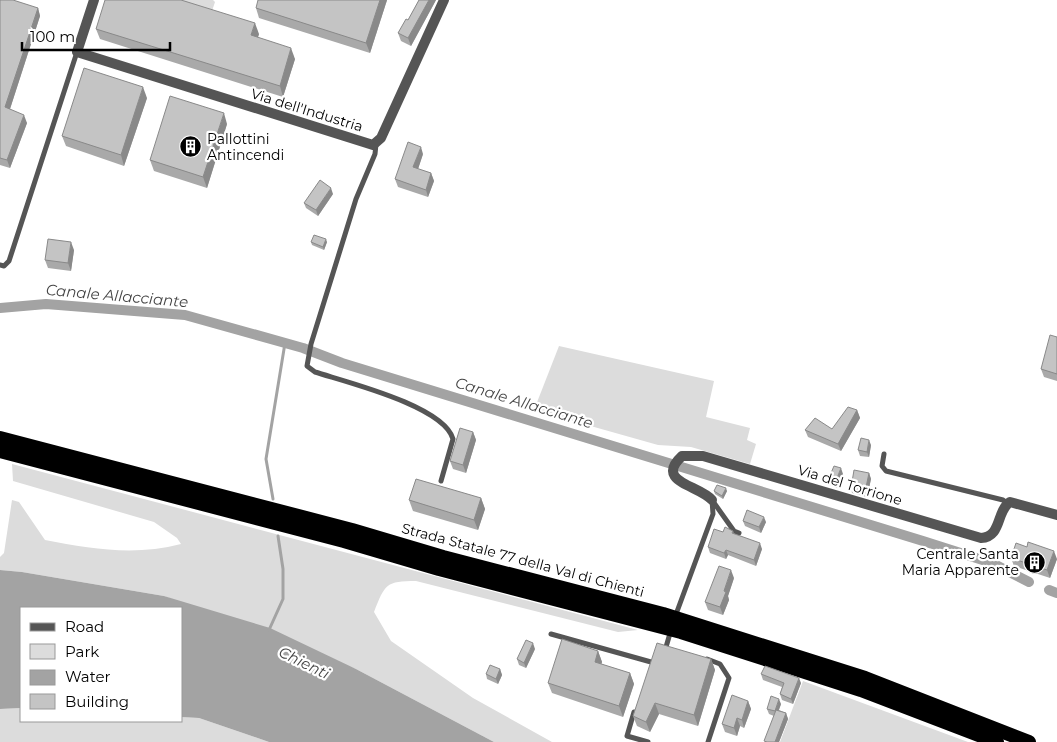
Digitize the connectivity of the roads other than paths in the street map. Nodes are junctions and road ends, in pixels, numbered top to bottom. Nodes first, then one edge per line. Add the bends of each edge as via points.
1 (94, 0) edge
2 (444, 0) edge
3 (77, 52) junction
4 (376, 144) junction
5 (0, 265) edge
6 (0, 438) edge
7 (0, 451) edge
8 (28, 452) junction
9 (884, 454) dead end
10 (441, 482) dead end
11 (712, 500) junction
12 (1007, 504) junction
13 (1057, 515) edge
14 (739, 533) edge
15 (682, 626) junction
16 (551, 634) dead end
17 (666, 647) junction
18 (658, 648) edge
19 (675, 650) edge
20 (702, 658) edge
21 (648, 671) edge
22 (636, 708) edge
23 (648, 742) edge
24 (708, 742) edge
25 (997, 742) edge
26 (1029, 742) edge

1 - 3 street
2 - 4 street, Via dell'Industria
3 - 4 street, Via dell'Industria
3 - 5 lane via 10,261
4 - 10 lane via 306,361 315,372 403,401 443,423 453,439
6 - 8 highway, Strada Statale 77 della Val di Chienti
7 - 8 highway, Strada Statale 77 della Val di Chienti
8 - 15 highway, Strada Statale 77 della Val di Chienti via 352,530
9 - 12 lane via 882,466 886,471 1003,500
11 - 12 street, Via del Torrione via 699,489 679,482 672,473 682,456 703,456 981,538 987,538 996,530
11 - 14 lane via 734,531
11 - 17 lane via 713,514
12 - 13 street via 1014,501
15 - 25 highway, Strada Statale 77 della Val di Chienti
15 - 26 highway, Strada Statale 77 della Val di Chienti via 865,678
16 - 21 lane via 652,659
17 - 18 lane
17 - 19 lane
20 - 24 lane via 720,664 729,678
22 - 23 lane via 627,736

